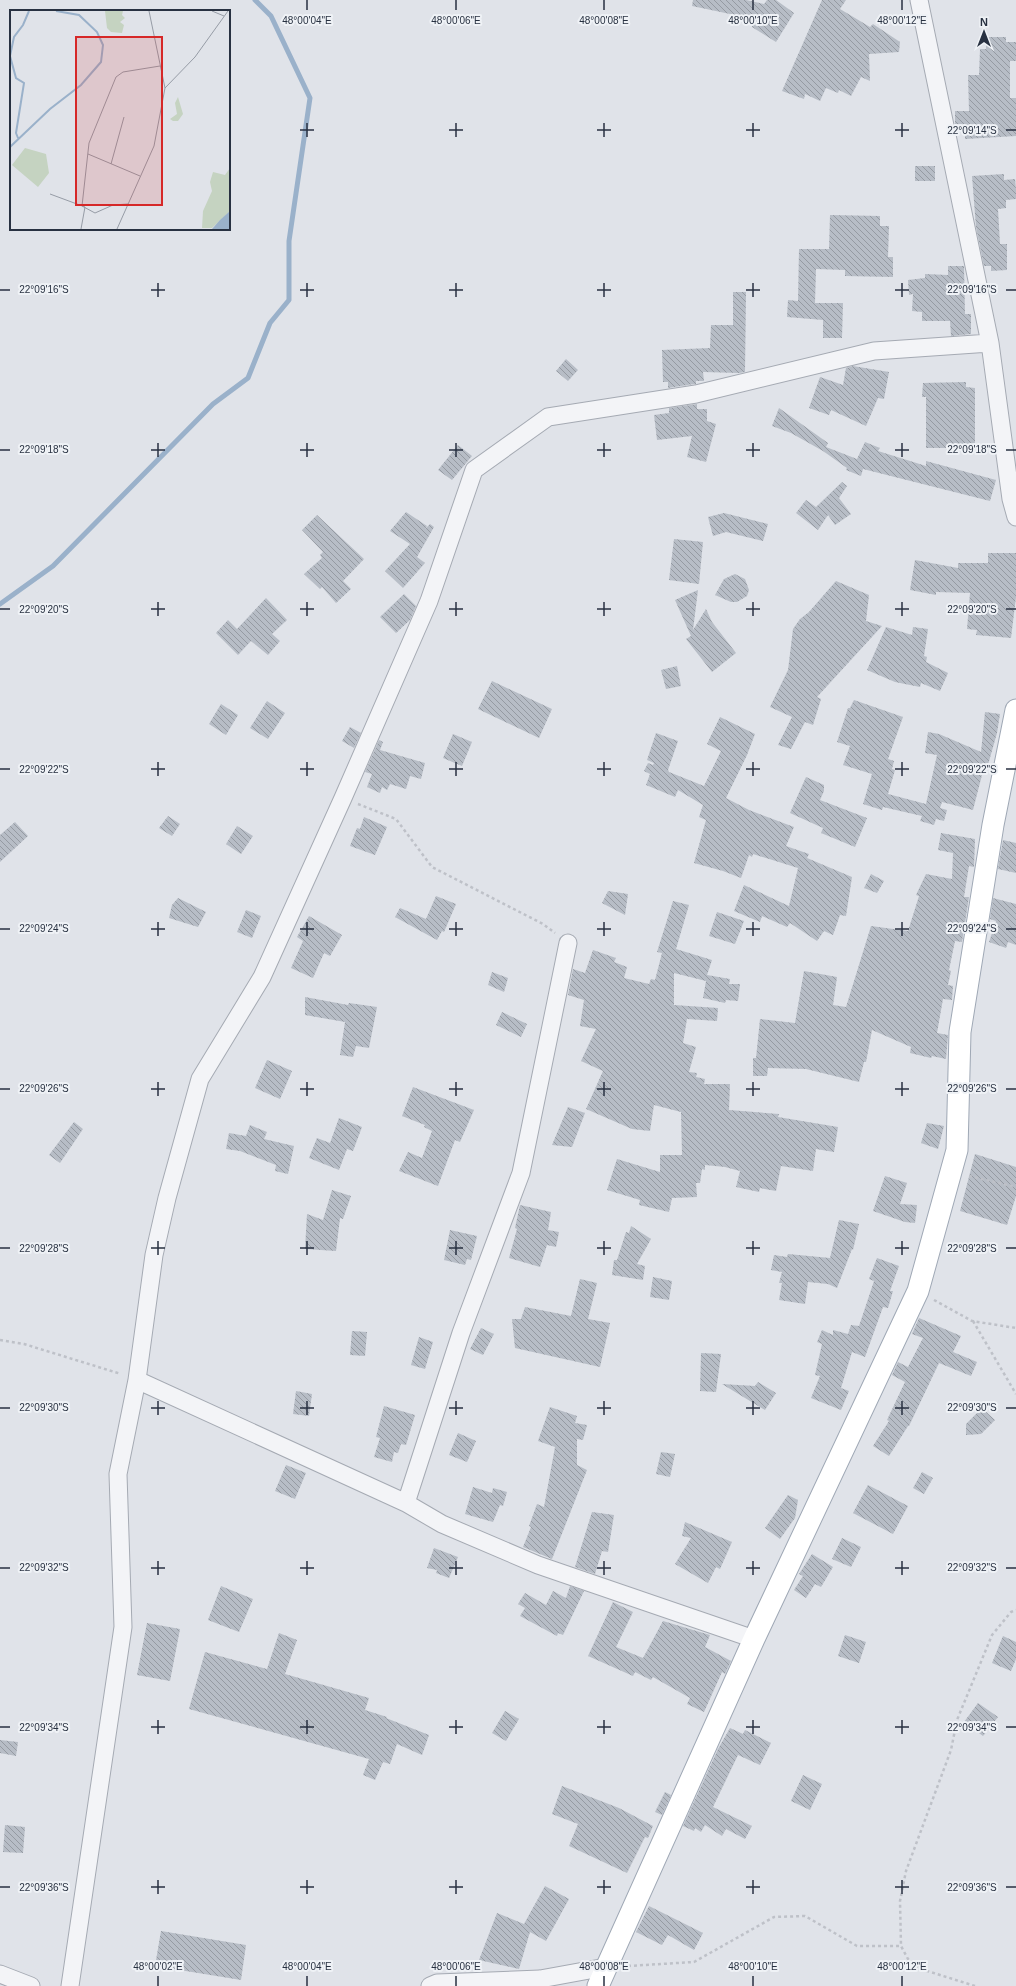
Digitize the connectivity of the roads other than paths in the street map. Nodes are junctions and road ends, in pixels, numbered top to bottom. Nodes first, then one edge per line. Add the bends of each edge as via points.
1 (919, 0) edge
2 (990, 343) junction
3 (1016, 517) edge
4 (1016, 710) edge
5 (568, 943) road end
6 (138, 1380) junction
7 (406, 1503) junction
8 (754, 1639) junction
9 (606, 1967) junction
10 (0, 1974) edge
11 (31, 1986) edge
12 (70, 1986) edge
13 (430, 1986) edge
14 (598, 1986) edge

1 - 2 street
2 - 3 street via 1010,499
2 - 6 street via 874,351 696,394 548,417 474,470 429,601 343,798 262,977 200,1079 154,1255
4 - 8 main road via 993,825 960,1032 957,1150 918,1291
5 - 7 street via 521,1173 461,1333
6 - 7 street
6 - 12 street via 118,1474 123,1627
7 - 8 street via 442,1524 538,1565
8 - 9 main road
9 - 13 street via 540,1979 437,1983
9 - 14 main road
10 - 11 street

